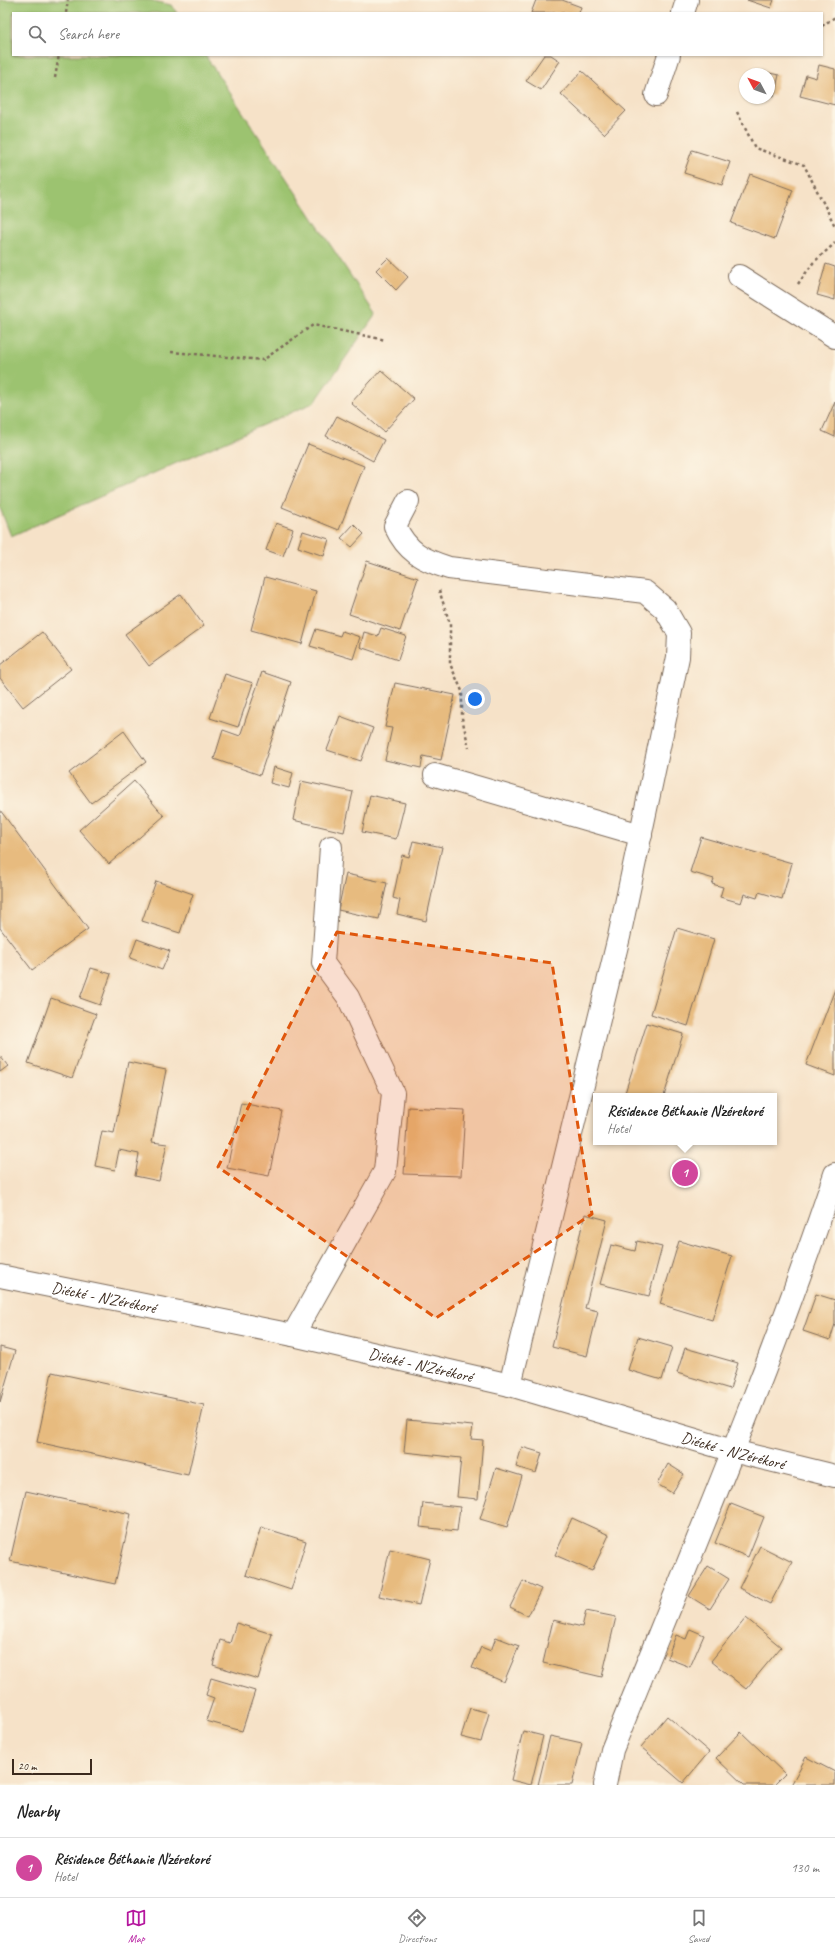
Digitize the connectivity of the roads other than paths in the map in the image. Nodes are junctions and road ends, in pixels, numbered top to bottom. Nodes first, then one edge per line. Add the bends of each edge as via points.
1 (687, 0) edge
2 (683, 12) edge
3 (669, 56) edge
4 (656, 95) dead end
5 (739, 276) dead end
6 (835, 337) edge
7 (408, 501) dead end
8 (435, 775) dead end
9 (641, 835) junction
10 (331, 847) dead end
11 (835, 1174) edge
12 (0, 1276) edge
13 (293, 1335) junction
14 (510, 1385) junction
15 (733, 1451) junction
16 (835, 1476) edge
17 (605, 1785) edge

1 - 2 main road
3 - 4 main road
5 - 6 main road
7 - 9 main road via 395,526 402,541 427,561 449,568 645,592 665,609 680,634 678,657
8 - 9 main road
9 - 14 main road via 619,937
10 - 13 main road via 323,963 348,997 392,1093 385,1171
11 - 15 main road via 809,1252
12 - 13 main road, Diécké - N'Zérékoré
13 - 14 main road, Diécké - N'Zérékoré
14 - 15 main road, Diécké - N'Zérékoré
15 - 16 main road, Diécké - N'Zérékoré
15 - 17 main road via 612,1750

